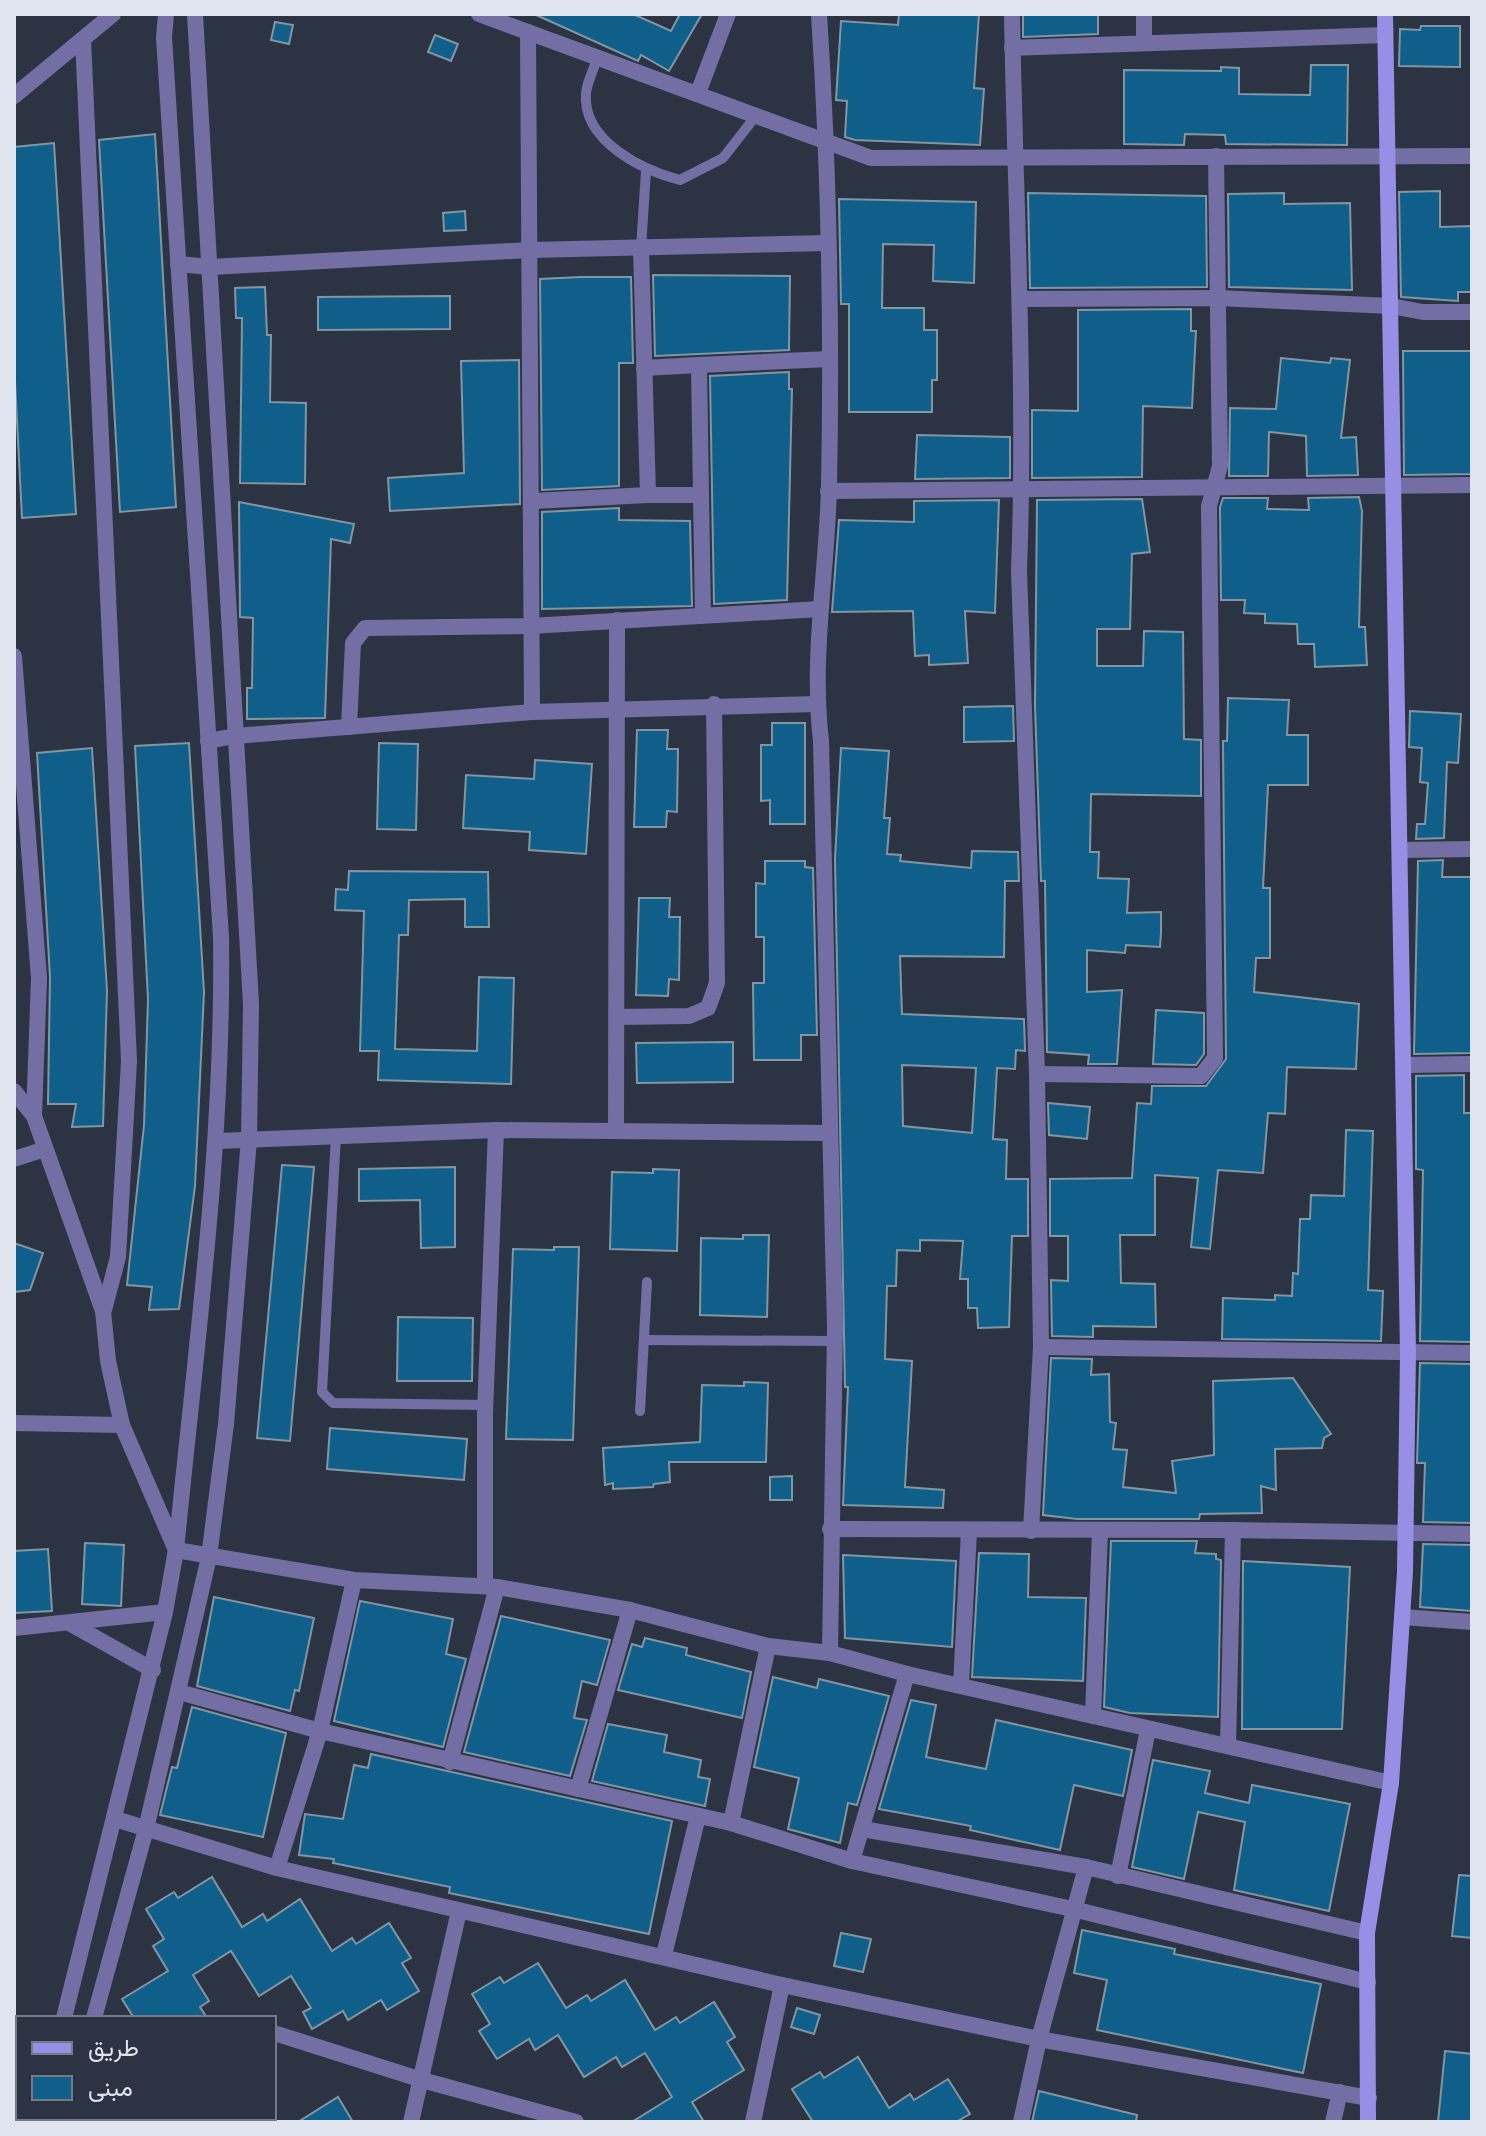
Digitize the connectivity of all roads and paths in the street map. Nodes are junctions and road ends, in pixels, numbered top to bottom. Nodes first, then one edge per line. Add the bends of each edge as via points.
1 (113, 14) edge
2 (166, 14) edge
3 (195, 14) edge
4 (479, 14) edge
5 (728, 14) edge
6 (819, 14) edge
7 (1012, 14) edge
8 (1144, 14) edge
9 (1385, 14) edge
10 (528, 32) junction
11 (1385, 35) junction
12 (83, 39) junction
13 (1144, 43) junction
14 (1012, 48) junction
15 (598, 57) junction
16 (698, 93) junction
17 (14, 96) edge
18 (755, 117) junction
19 (827, 143) junction
20 (1387, 155) junction
21 (1216, 156) junction
22 (1472, 156) edge
23 (1014, 158) junction
24 (646, 171) junction
25 (828, 243) junction
26 (641, 248) junction
27 (530, 250) junction
28 (178, 264) junction
29 (211, 267) junction
30 (1218, 298) junction
31 (1020, 299) junction
32 (1391, 306) junction
33 (1472, 312) edge
34 (829, 359) junction
35 (699, 365) junction
36 (644, 368) junction
37 (1395, 484) junction
38 (1472, 485) edge
39 (1214, 489) junction
40 (1022, 490) junction
41 (828, 491) junction
42 (648, 495) junction
43 (701, 495) junction
44 (533, 501) junction
45 (820, 609) junction
46 (703, 615) junction
47 (617, 620) junction
48 (530, 626) junction
49 (14, 656) edge
50 (714, 704) junction
51 (817, 704) junction
52 (615, 711) junction
53 (532, 712) junction
54 (349, 727) junction
55 (235, 736) junction
56 (208, 741) junction
57 (20, 824) edge
58 (1472, 849) edge
59 (1401, 850) junction
60 (617, 1017) junction
61 (1472, 1064) edge
62 (1404, 1065) junction
63 (1037, 1074) junction
64 (14, 1091) edge
65 (34, 1116) junction
66 (496, 1130) junction
67 (616, 1131) junction
68 (828, 1133) junction
69 (336, 1135) junction
70 (249, 1139) junction
71 (217, 1141) junction
72 (45, 1149) junction
73 (14, 1159) edge
74 (647, 1282) dead end
75 (103, 1311) junction
76 (644, 1340) junction
77 (835, 1341) junction
78 (1041, 1347) junction
79 (1408, 1352) junction
80 (1472, 1353) edge
81 (486, 1405) junction
82 (640, 1411) dead end
83 (14, 1423) edge
84 (122, 1425) junction
85 (830, 1529) junction
86 (1233, 1530) junction
87 (969, 1531) junction
88 (1031, 1531) junction
89 (1100, 1531) junction
90 (1405, 1533) junction
91 (1472, 1534) edge
92 (176, 1550) junction
93 (209, 1557) junction
94 (354, 1580) junction
95 (491, 1586) junction
96 (630, 1610) junction
97 (165, 1612) junction
98 (1402, 1617) junction
99 (1472, 1622) edge
100 (71, 1624) junction
101 (14, 1628) edge
102 (768, 1646) junction
103 (830, 1653) junction
104 (153, 1670) junction
105 (907, 1674) junction
106 (961, 1685) junction
107 (179, 1692) junction
108 (1093, 1716) junction
109 (1148, 1730) junction
110 (320, 1731) junction
111 (1228, 1746) junction
112 (450, 1762) junction
113 (1391, 1783) junction
114 (578, 1789) junction
115 (698, 1816) junction
116 (115, 1819) junction
117 (731, 1823) junction
118 (146, 1829) junction
119 (862, 1829) junction
120 (852, 1861) junction
121 (1086, 1867) junction
122 (277, 1868) junction
123 (1118, 1876) junction
124 (1077, 1910) junction
125 (459, 1911) junction
126 (1367, 1933) junction
127 (664, 1955) junction
128 (1368, 1982) junction
129 (782, 1985) junction
130 (65, 2016) edge
131 (95, 2016) edge
132 (276, 2034) edge
133 (1039, 2039) junction
134 (422, 2080) junction
135 (1340, 2092) junction
136 (1369, 2098) junction
137 (411, 2122) edge
138 (576, 2122) edge
139 (753, 2122) edge
140 (1021, 2122) edge
141 (1333, 2122) edge
142 (1368, 2122) edge

1 - 12 street
2 - 28 street
3 - 29 street
4 - 10 street
5 - 16 street
6 - 19 street
7 - 14 street
8 - 13 street
9 - 11 main road
10 - 15 street
10 - 27 street
11 - 13 street
11 - 20 main road
12 - 17 street
12 - 75 street via 129,1061 118,1257
13 - 14 street
14 - 23 street
15 - 16 street
15 - 24 lane via 585,95 596,131
16 - 18 street
18 - 19 street
18 - 24 lane via 723,158 680,180
19 - 23 street via 871,158
19 - 25 street
20 - 21 street
20 - 22 street
20 - 32 main road
21 - 23 street
21 - 30 street
23 - 31 street
24 - 26 lane
25 - 26 street
25 - 34 street
26 - 27 street
26 - 36 street
27 - 29 street
27 - 44 street
28 - 29 street
28 - 56 street
29 - 55 street
30 - 31 street
30 - 32 street
30 - 39 street via 1220,466
31 - 40 street
32 - 33 street
32 - 37 main road
34 - 35 street
34 - 41 street
35 - 36 street
35 - 43 street
36 - 42 street
37 - 38 street
37 - 39 street
37 - 59 main road
39 - 40 street
39 - 63 street via 1209,506 1215,1058 1201,1076
40 - 41 street
40 - 63 street via 1019,586
41 - 45 street
42 - 43 street
42 - 44 street
43 - 46 street
44 - 48 street
45 - 46 street
45 - 51 street
46 - 47 street
47 - 48 street
47 - 52 street
48 - 53 street
48 - 54 street via 365,628 353,643
49 - 57 street
50 - 51 street
50 - 52 street
50 - 60 street via 717,983 708,1008 689,1016
51 - 68 street
52 - 53 street
52 - 60 street
53 - 54 street
54 - 55 street
55 - 56 street
55 - 70 street via 251,1004
56 - 71 street via 221,937
57 - 65 street via 39,978
58 - 59 street
59 - 62 main road
60 - 67 street
61 - 62 street
62 - 79 main road
63 - 78 street
64 - 65 street
65 - 72 street
66 - 67 street
66 - 69 street
66 - 81 street
67 - 68 street
68 - 77 street
69 - 70 street
69 - 81 lane via 322,1392 333,1403
70 - 71 street
70 - 93 street via 226,1424
71 - 92 street
72 - 73 street
72 - 75 street
74 - 76 lane
75 - 84 street
76 - 77 lane
76 - 82 lane
77 - 85 street
78 - 79 street
78 - 88 street
79 - 80 street
79 - 90 main road
81 - 95 street
83 - 84 street
84 - 92 street
85 - 87 street
85 - 103 street
86 - 89 street
86 - 90 street
86 - 111 street
87 - 88 street
87 - 106 street
88 - 89 street
89 - 108 street
90 - 91 street
90 - 98 main road
92 - 93 street
92 - 97 street
93 - 94 street
93 - 107 street
94 - 95 street
94 - 110 street
95 - 96 street
95 - 112 street
96 - 102 street
96 - 114 street
97 - 100 street
97 - 104 street
98 - 99 street
98 - 113 main road
100 - 101 street
100 - 104 street
102 - 103 street
102 - 117 street
103 - 105 street
104 - 116 street
105 - 106 street
105 - 119 street
106 - 108 street
107 - 110 street
107 - 118 street
108 - 109 street
109 - 111 street
109 - 123 street
110 - 112 street
110 - 122 street
111 - 113 street
112 - 114 street
113 - 126 main road
114 - 115 street
115 - 117 street
115 - 127 street
116 - 118 street
116 - 130 street
117 - 120 street
118 - 122 street
118 - 131 street
119 - 120 street
119 - 121 street
120 - 124 street
121 - 123 street
121 - 124 street
122 - 125 street
123 - 126 street
124 - 128 street
124 - 133 street
125 - 127 street
125 - 134 street
126 - 128 main road
127 - 129 street
128 - 136 main road
129 - 133 street
129 - 139 street
132 - 134 street
133 - 135 street
133 - 140 street
134 - 137 street
134 - 138 street
135 - 136 street
135 - 141 street
136 - 142 main road

